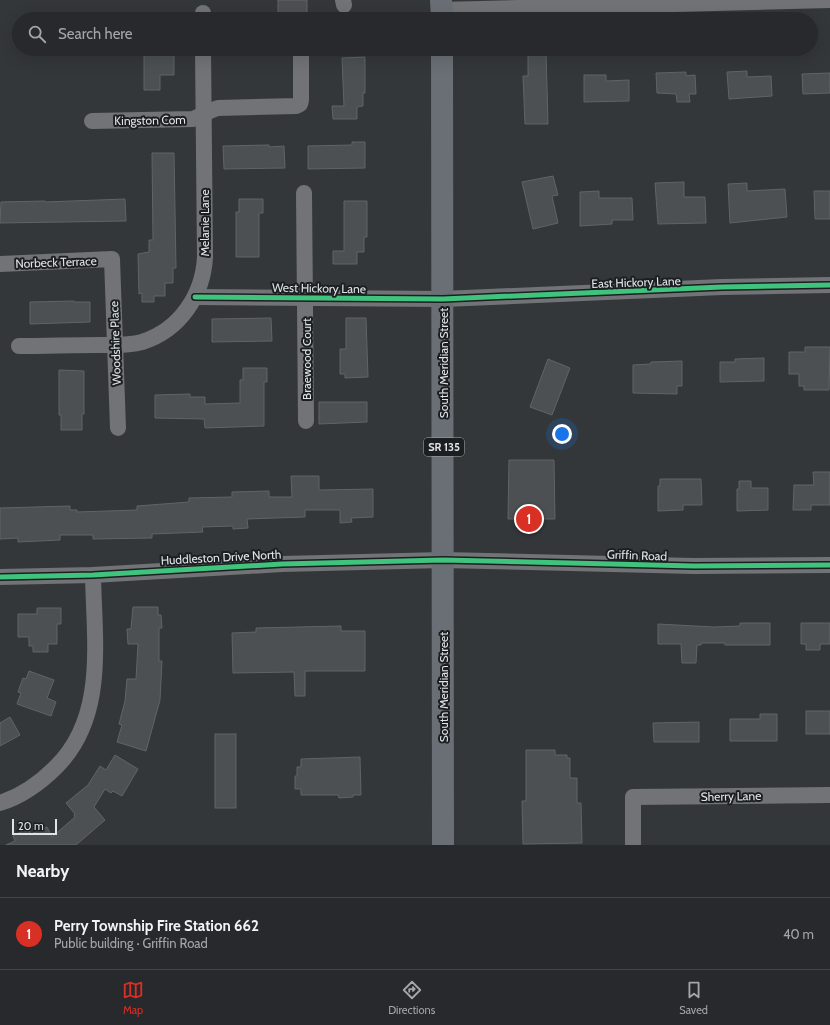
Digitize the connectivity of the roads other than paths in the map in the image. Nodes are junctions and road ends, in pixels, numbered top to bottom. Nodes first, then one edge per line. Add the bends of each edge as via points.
1 (830, 0) edge
2 (441, 10) edge
3 (203, 56) edge
4 (301, 56) edge
5 (442, 56) edge
6 (204, 114) junction
7 (92, 121) dead end
8 (304, 193) dead end
9 (112, 259) joint
10 (0, 264) edge
11 (830, 285) edge
12 (195, 297) junction
13 (305, 298) junction
14 (443, 299) junction
15 (115, 344) junction
16 (19, 346) dead end
17 (306, 421) dead end
18 (118, 428) dead end
19 (443, 560) junction
20 (830, 565) edge
21 (93, 575) junction
22 (0, 577) edge
23 (830, 795) edge
24 (0, 803) edge
25 (443, 845) edge
26 (633, 845) edge

1 - 2 street
3 - 6 street, Melanie Lane
4 - 6 street, Kingston Com via 300,104 218,108
5 - 14 main road, South Meridian Street / SR 135
6 - 7 street, Kingston Com via 193,119
6 - 12 street, Melanie Lane via 205,257 202,278
8 - 13 street, Braewood Court
9 - 10 street, Norbeck Terrace
9 - 15 street, Woodshire Place
11 - 14 street, East Hickory Lane
12 - 13 street, West Hickory Lane
12 - 15 street, Melanie Lane via 178,320 161,333 142,342
13 - 14 street, West Hickory Lane
13 - 17 street, Braewood Court
14 - 19 main road, South Meridian Street / SR 135
15 - 16 street
15 - 18 street, Woodshire Place
19 - 20 street, Griffin Road via 694,566
19 - 21 street, Huddleston Drive North via 282,564
19 - 25 main road, South Meridian Street / SR 135
21 - 22 street, Huddleston Drive North
21 - 24 street via 94,681 91,701 80,734 69,752 50,773 28,789
23 - 26 street, Sherry Lane via 633,797

